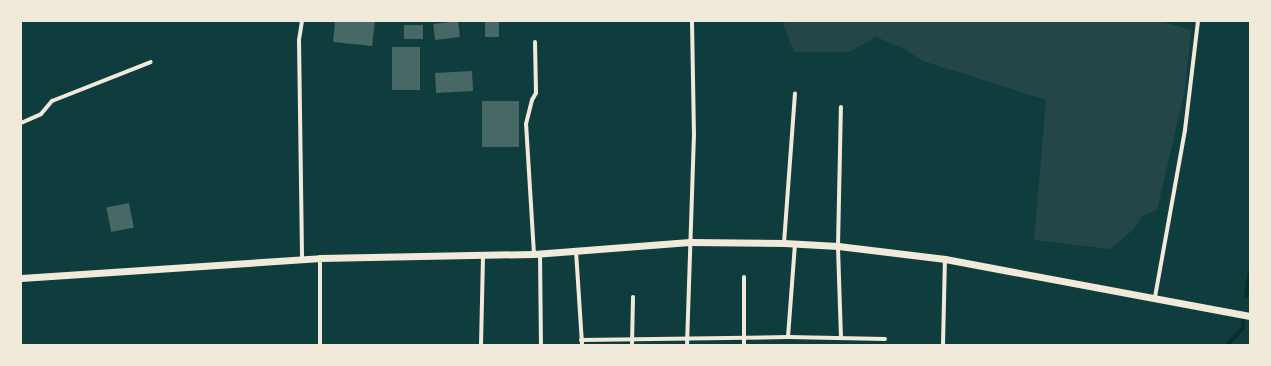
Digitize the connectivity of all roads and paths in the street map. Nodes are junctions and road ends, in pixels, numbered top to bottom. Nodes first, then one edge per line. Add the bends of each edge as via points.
1 (302, 21) edge
2 (692, 21) edge
3 (1198, 21) edge
4 (535, 42) dead end
5 (151, 62) dead end
6 (795, 93) dead end
7 (841, 107) dead end
8 (21, 123) edge
9 (690, 242) junction
10 (784, 243) junction
11 (794, 244) junction
12 (838, 246) junction
13 (576, 251) junction
14 (537, 254) junction
15 (483, 255) junction
16 (320, 258) junction
17 (945, 259) junction
18 (302, 260) junction
19 (744, 277) dead end
20 (21, 278) edge
21 (1155, 296) junction
22 (633, 297) dead end
23 (1250, 316) edge
24 (788, 337) junction
25 (841, 338) junction
26 (744, 339) junction
27 (885, 339) dead end
28 (631, 340) junction
29 (687, 340) junction
30 (582, 343) edge
31 (320, 345) edge
32 (481, 345) edge
33 (541, 345) edge
34 (632, 345) edge
35 (687, 345) edge
36 (744, 345) edge
37 (943, 345) edge

1 - 18 street via 299,40
2 - 9 street via 694,136
3 - 21 street via 1185,130
4 - 14 street via 536,93 526,124
5 - 8 street via 52,101 41,114
6 - 10 street
7 - 12 street
9 - 10 street
9 - 13 street
9 - 29 street
10 - 11 street
11 - 12 street
11 - 24 street
12 - 17 street
12 - 25 street
13 - 14 street
13 - 30 street
14 - 15 street
14 - 33 street
15 - 16 street
15 - 32 street
16 - 18 street
16 - 31 street
17 - 21 street
17 - 37 street
18 - 20 street
19 - 26 street
21 - 23 street
22 - 28 street
24 - 25 street
24 - 26 street
25 - 27 street
26 - 29 street
26 - 36 street
28 - 29 street
28 - 30 street
28 - 34 street
29 - 35 street

